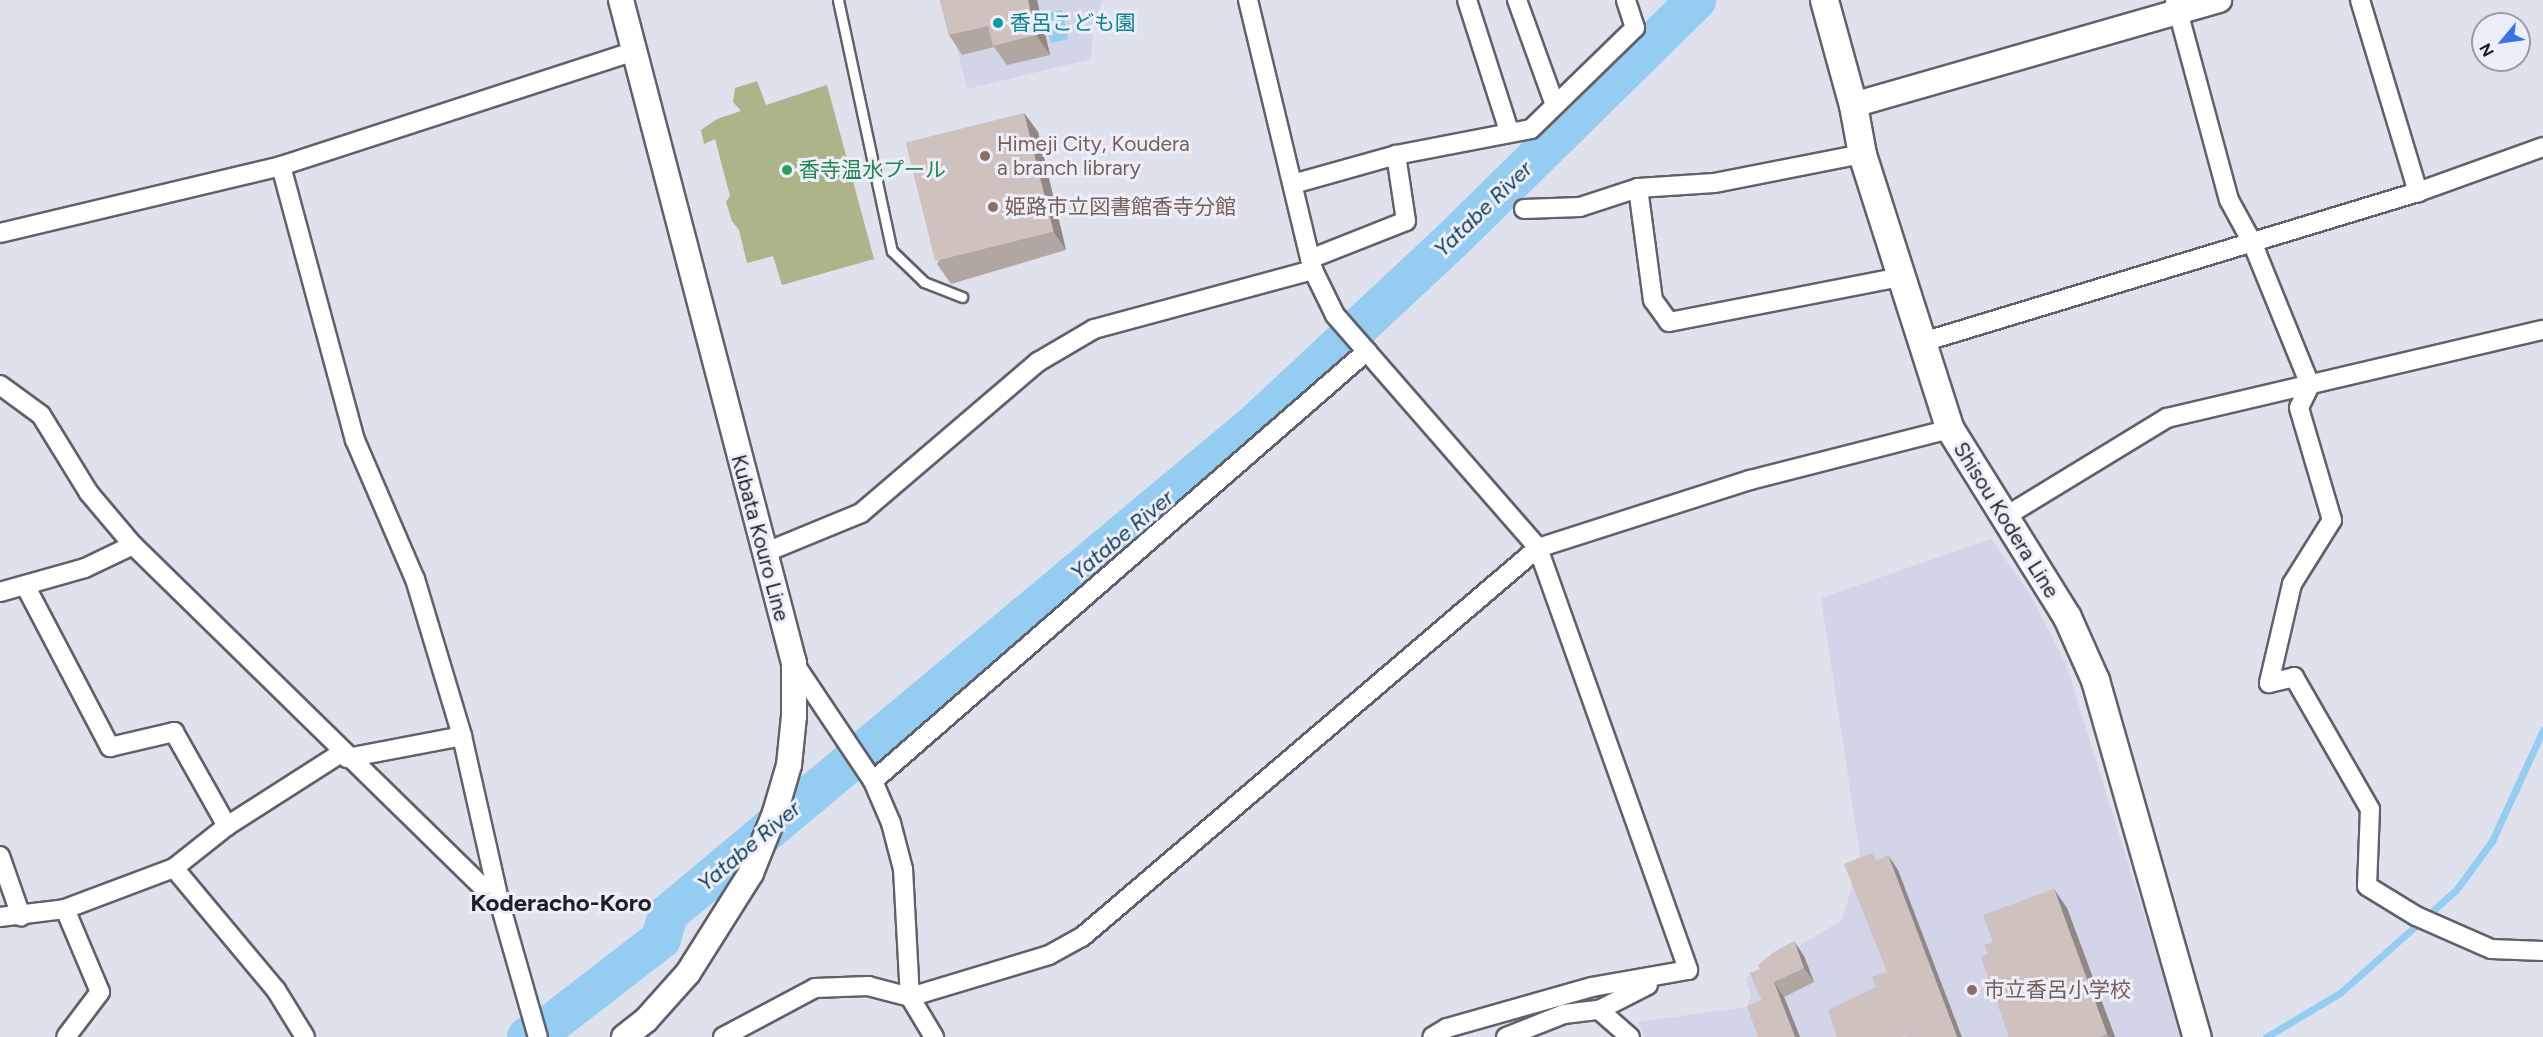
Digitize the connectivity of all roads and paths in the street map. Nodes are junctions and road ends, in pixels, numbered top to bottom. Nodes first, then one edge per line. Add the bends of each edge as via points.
1 (621, 0) edge
2 (838, 0) edge
3 (1248, 0) edge
4 (1467, 0) edge
5 (1517, 0) edge
6 (1626, 0) edge
7 (1824, 0) edge
8 (2219, 0) edge
9 (2360, 0) edge
10 (2176, 6) edge
11 (635, 51) junction
12 (1555, 105) junction
13 (1853, 105) junction
14 (1509, 131) junction
15 (2543, 147) edge
16 (1862, 154) junction
17 (1396, 155) junction
18 (281, 166) junction
19 (1293, 184) junction
20 (1638, 188) junction
21 (2418, 192) junction
22 (1524, 209) dead end
23 (0, 232) edge
24 (2252, 242) junction
25 (1312, 264) junction
26 (1901, 277) junction
27 (962, 297) dead end
28 (2543, 330) edge
29 (1923, 342) junction
30 (1367, 351) junction
31 (0, 385) edge
32 (2310, 385) junction
33 (1950, 429) junction
34 (2003, 518) junction
35 (133, 545) junction
36 (1538, 548) junction
37 (764, 553) junction
38 (26, 587) junction
39 (0, 592) edge
40 (795, 663) junction
41 (462, 736) junction
42 (344, 755) junction
43 (873, 781) junction
44 (227, 826) junction
45 (0, 855) edge
46 (174, 868) junction
47 (500, 904) junction
48 (65, 909) junction
49 (21, 916) junction
50 (0, 917) edge
51 (2543, 951) edge
52 (1688, 970) junction
53 (910, 998) junction
54 (1599, 1010) junction
55 (66, 1037) edge
56 (304, 1037) edge
57 (538, 1037) edge
58 (624, 1037) edge
59 (723, 1037) edge
60 (934, 1037) edge
61 (1432, 1037) edge
62 (1506, 1037) edge
63 (1630, 1037) edge
64 (2197, 1037) edge

1 - 11 main road, Kubata Kouro Line
2 - 27 lane via 892,251 924,282
3 - 19 street
4 - 14 street
5 - 12 street
6 - 12 street via 1635,28
7 - 13 main road, Shisou Kodera Line
8 - 10 main road
9 - 21 street
10 - 13 main road
10 - 24 street via 2229,200
11 - 18 street
11 - 37 main road, Kubata Kouro Line
12 - 14 street via 1531,129
13 - 16 main road, Shisou Kodera Line
14 - 17 street
15 - 21 street
16 - 20 street via 1714,183
16 - 26 main road, Shisou Kodera Line
17 - 19 street
17 - 25 street via 1406,220
18 - 23 street
18 - 41 street via 355,441 415,579
19 - 25 street
20 - 22 street via 1580,207
20 - 26 street via 1653,300 1669,322
21 - 24 street
24 - 29 street
24 - 32 street
25 - 30 street via 1335,315
25 - 37 street via 1094,329 1038,362 861,513
26 - 29 main road, Shisou Kodera Line
28 - 32 street
29 - 33 main road, Shisou Kodera Line
30 - 36 street
30 - 43 street
31 - 35 street via 41,415 89,492
32 - 34 street via 2167,418
32 - 51 street via 2299,408 2332,520 2292,584 2269,683 2294,677 2370,809 2367,886 2416,916 2491,949
33 - 34 main road, Shisou Kodera Line
33 - 36 street via 1750,480
34 - 64 main road, Shisou Kodera Line via 2067,617 2096,680
35 - 38 street via 85,568
35 - 42 street
36 - 52 street
36 - 53 street via 1082,937 1049,955
37 - 40 main road, Kubata Kouro Line
38 - 39 street
38 - 44 street via 110,747 174,732
40 - 43 street
40 - 58 main road, Kubata Kouro Line via 795,716 789,765 751,873 688,972 646,1020
41 - 42 street
41 - 47 street
42 - 44 street
42 - 47 street
43 - 53 street via 891,823 903,869
44 - 46 street
45 - 49 street
46 - 48 street
46 - 56 street via 276,990
47 - 57 street
48 - 49 street
48 - 55 street via 100,992
49 - 50 street
52 - 54 street via 1630,992
52 - 61 street via 1592,987 1447,1028
53 - 59 street via 868,986 815,988
53 - 60 street
54 - 62 street via 1564,1014
54 - 63 street

